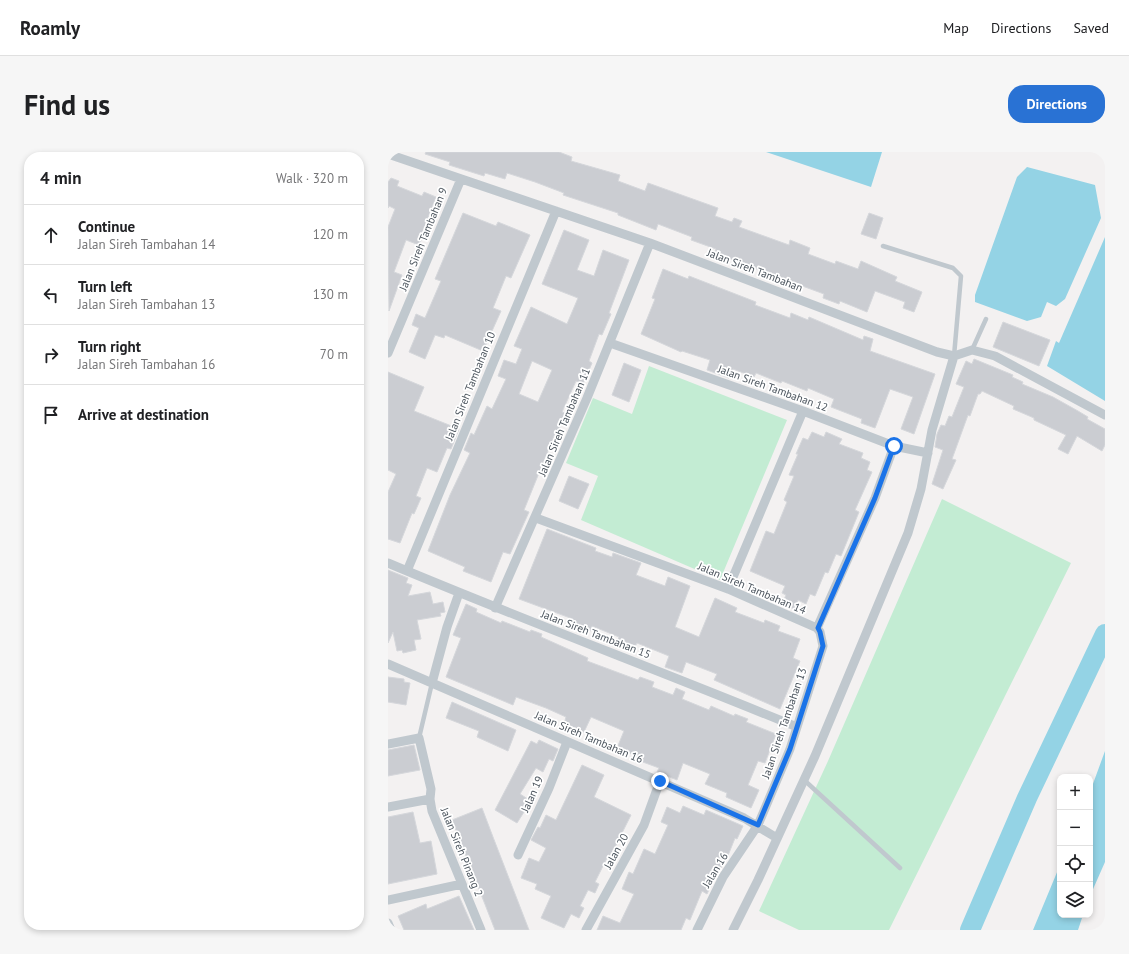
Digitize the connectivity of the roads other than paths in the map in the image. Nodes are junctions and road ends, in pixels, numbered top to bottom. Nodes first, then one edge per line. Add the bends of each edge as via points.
1 (388, 154) edge
2 (461, 179) junction
3 (556, 211) junction
4 (650, 243) junction
5 (884, 246) dead end
6 (986, 319) dead end
7 (610, 343) junction
8 (972, 350) junction
9 (388, 353) edge
10 (954, 356) junction
11 (803, 411) junction
12 (1105, 415) edge
13 (894, 446) junction
14 (928, 452) junction
15 (536, 518) junction
16 (388, 563) edge
17 (407, 571) junction
18 (728, 589) junction
19 (459, 593) junction
20 (495, 608) junction
21 (818, 628) junction
22 (388, 664) edge
23 (432, 683) junction
24 (797, 727) junction
25 (419, 738) junction
26 (567, 742) junction
27 (388, 744) edge
28 (803, 779) junction
29 (660, 781) junction
30 (430, 799) junction
31 (388, 807) edge
32 (758, 825) junction
33 (777, 838) junction
34 (518, 856) dead end
35 (900, 868) dead end
36 (462, 884) junction
37 (388, 900) edge
38 (388, 923) edge
39 (391, 930) edge
40 (481, 930) edge
41 (586, 930) edge
42 (697, 930) edge
43 (733, 930) edge

1 - 2 street, Jalan Sireh Tambahan
2 - 3 street, Jalan Sireh Tambahan
2 - 9 street, Jalan Sireh Tambahan 9
3 - 4 street, Jalan Sireh Tambahan
3 - 17 street, Jalan Sireh Tambahan 10
4 - 7 street, Jalan Sireh Tambahan 11
4 - 10 street, Jalan Sireh Tambahan via 866,326
5 - 10 lane via 953,268 961,276
6 - 8 lane
7 - 11 street, Jalan Sireh Tambahan 12
7 - 15 street, Jalan Sireh Tambahan 11
8 - 10 street
8 - 12 street via 996,356
10 - 14 street
11 - 13 street, Jalan Sireh Tambahan 12
11 - 18 street
13 - 14 street, Jalan Sireh Tambahan 12
13 - 21 street via 875,498
14 - 28 street via 921,489 908,533
15 - 18 street, Jalan Sireh Tambahan 14
15 - 20 street, Jalan Sireh Tambahan 11
16 - 17 street, Jalan Sireh Tambahan 15
17 - 19 street, Jalan Sireh Tambahan 15
18 - 21 street, Jalan Sireh Tambahan 14
19 - 20 street, Jalan Sireh Tambahan 15
19 - 23 street
20 - 24 street, Jalan Sireh Tambahan 15
21 - 24 street, Jalan Sireh Tambahan 13 via 823,646
22 - 23 street, Jalan Sireh Tambahan 16
23 - 25 lane
23 - 26 street, Jalan Sireh Tambahan 16
24 - 32 street, Jalan Sireh Tambahan 13
25 - 27 street
25 - 30 street via 431,788
26 - 29 street, Jalan Sireh Tambahan 16
26 - 34 street, Jalan 19
28 - 33 street
28 - 35 lane
29 - 32 street, Jalan Sireh Tambahan 16
29 - 41 street, Jalan 20 via 644,826
30 - 31 street, Jalan Sireh Pinang 2
30 - 36 street, Jalan Sireh Pinang 2 via 432,811
32 - 33 street, Jalan Sireh Tambahan 16
32 - 42 street, Jalan 16 via 723,877
33 - 43 street
36 - 37 street
36 - 40 street, Jalan Sireh Pinang 2
38 - 39 street

